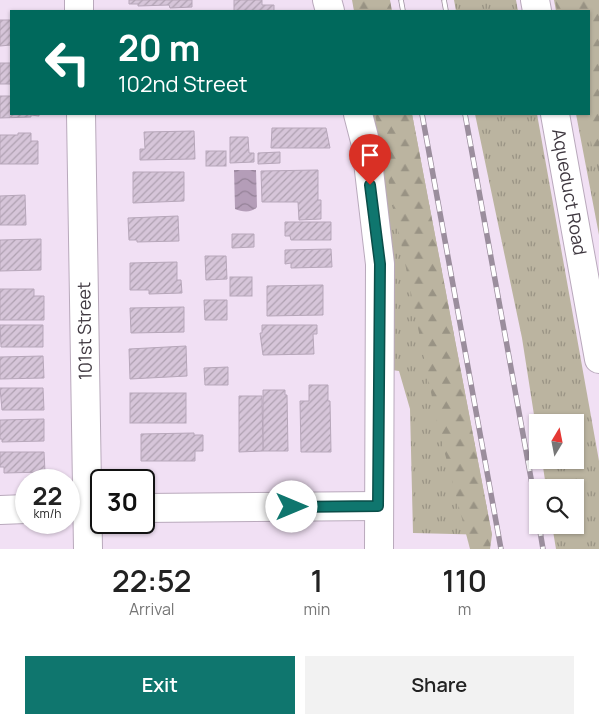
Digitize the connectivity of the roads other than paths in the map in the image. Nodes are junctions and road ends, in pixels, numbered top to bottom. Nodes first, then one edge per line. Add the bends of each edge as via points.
1 (81, 115) edge
2 (358, 115) edge
3 (555, 115) edge
4 (599, 358) edge
5 (378, 506) junction
6 (86, 508) edge
7 (155, 508) edge
8 (15, 509) edge
9 (0, 510) edge
10 (88, 549) edge
11 (379, 549) edge

1 - 6 street, 101st Street
2 - 5 street via 366,145 380,264
3 - 4 street, Aqueduct Road
5 - 7 street
5 - 11 street
6 - 10 street, 101st Street
8 - 9 street

